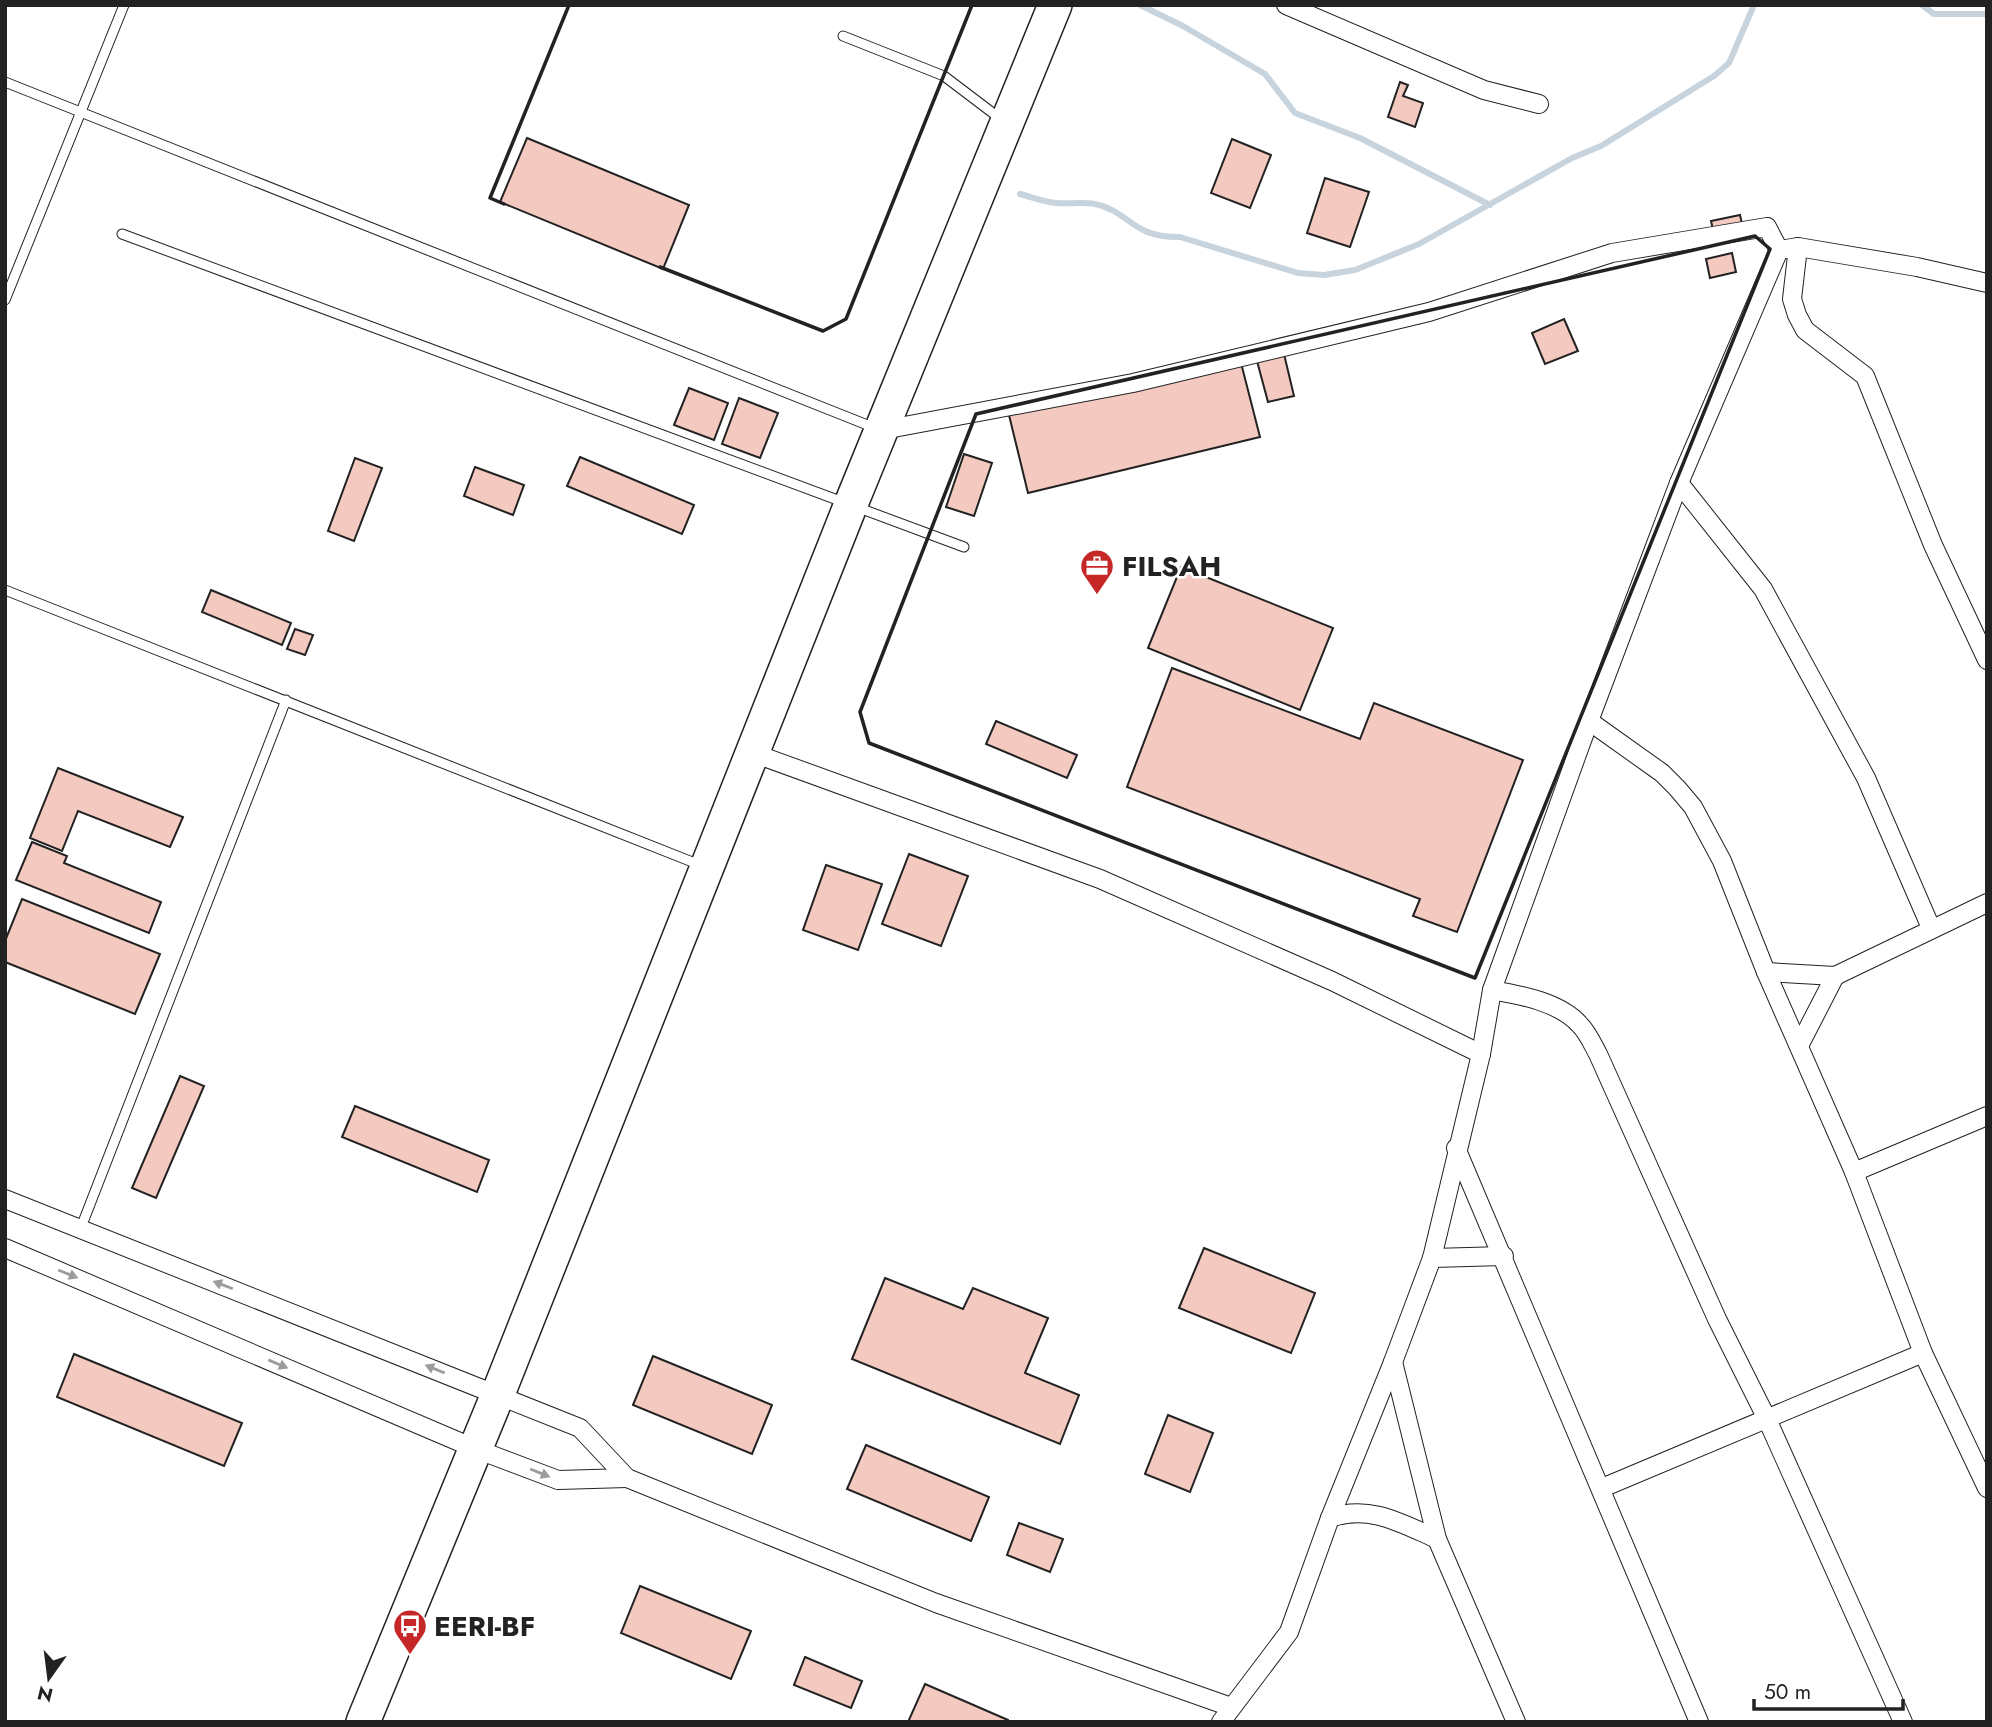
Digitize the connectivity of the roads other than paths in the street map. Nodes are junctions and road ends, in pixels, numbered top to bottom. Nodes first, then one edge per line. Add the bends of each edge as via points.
1 (124, 5) edge
2 (1055, 5) edge
3 (1286, 5) edge
4 (843, 36) dead end
5 (5, 82) edge
6 (1539, 104) dead end
7 (82, 111) junction
8 (1007, 123) junction
9 (122, 234) dead end
10 (1798, 247) junction
11 (1779, 250) junction
12 (1987, 283) edge
13 (5, 300) edge
14 (883, 430) junction
15 (1679, 483) junction
16 (851, 504) junction
17 (964, 547) dead end
18 (5, 590) edge
19 (1987, 660) edge
20 (286, 701) junction
21 (1589, 721) junction
22 (753, 753) junction
23 (706, 867) junction
24 (1987, 902) edge
25 (1931, 928) junction
26 (1766, 972) junction
27 (1835, 976) junction
28 (1492, 990) junction
29 (1799, 1046) junction
30 (1481, 1054) junction
31 (1987, 1116) edge
32 (1456, 1147) junction
33 (1854, 1172) junction
34 (5, 1199) edge
35 (80, 1230) junction
36 (5, 1248) edge
37 (1504, 1256) junction
38 (1432, 1258) junction
39 (1923, 1353) junction
40 (1393, 1362) junction
41 (498, 1394) junction
42 (1766, 1417) junction
43 (476, 1449) junction
44 (627, 1478) junction
45 (1602, 1488) junction
46 (1987, 1488) edge
47 (1331, 1518) junction
48 (1437, 1539) junction
49 (1226, 1715) edge
50 (363, 1722) edge
51 (1516, 1722) edge
52 (1699, 1722) edge
53 (1903, 1722) edge

1 - 7 lane
2 - 8 highway
3 - 6 street via 1484,90
4 - 8 lane via 944,76
5 - 7 lane
7 - 13 lane
7 - 14 lane
8 - 14 highway
9 - 16 lane
10 - 11 street
10 - 12 street
10 - 19 street via 1791,299 1797,315 1805,330 1865,376 1933,544
11 - 14 street via 1767,227 1612,253 1429,312 1133,383
11 - 15 street
14 - 16 highway
15 - 21 street
15 - 25 street via 1763,589 1866,778
16 - 17 lane
16 - 22 highway
18 - 20 lane
20 - 23 lane
20 - 35 lane
21 - 26 street via 1662,773 1693,807 1721,860
21 - 28 street
22 - 23 highway
22 - 30 street via 1100,879 1332,981
23 - 41 highway
24 - 25 street
25 - 27 street
26 - 27 street
26 - 29 street
27 - 29 street
28 - 30 street
28 - 42 street via 1521,995 1580,1024 1604,1065 1711,1307
29 - 33 street
30 - 32 street
31 - 33 street
32 - 37 street
32 - 38 street
33 - 39 street
34 - 35 street
41 -> 35 street
36 -> 43 street
37 - 38 street
37 - 45 street
38 - 40 street
39 - 42 street
39 - 46 street
40 - 47 street
40 - 48 street
41 - 43 highway
41 - 44 street via 580,1429
42 - 45 street
42 - 53 street
43 -> 44 street via 558,1480
43 - 50 highway
44 - 49 street
45 - 52 street
47 - 48 street via 1371,1512
47 - 49 street via 1289,1632
48 - 51 street

